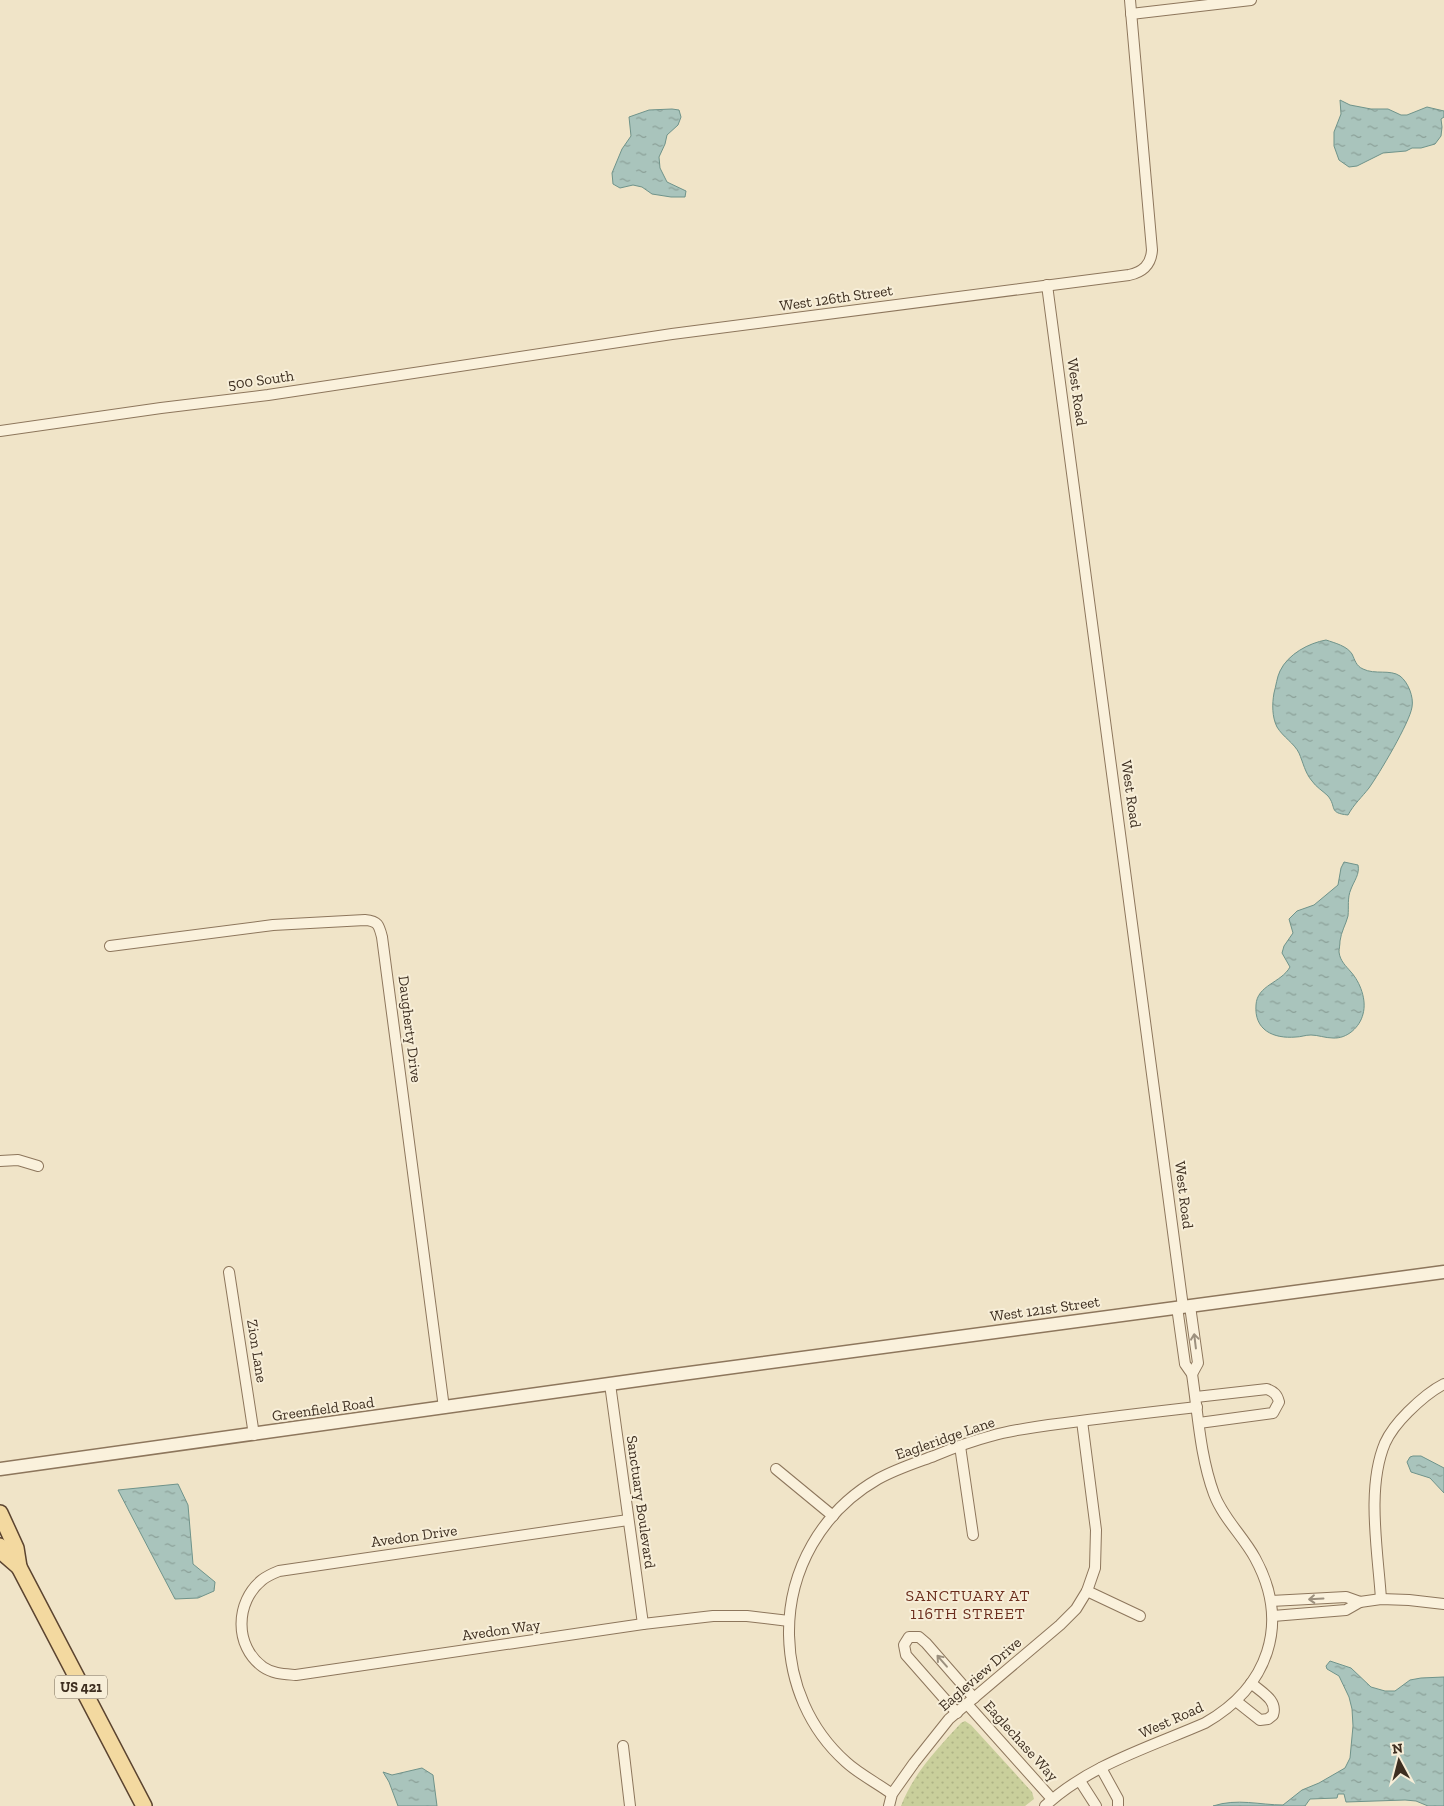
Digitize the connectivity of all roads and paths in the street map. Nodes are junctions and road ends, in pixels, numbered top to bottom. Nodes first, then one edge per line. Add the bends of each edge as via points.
1 (1130, 0) edge
2 (1251, 0) edge
3 (1131, 14) junction
4 (1048, 285) junction
5 (527, 357) joint
6 (0, 431) edge
7 (110, 946) dead end
8 (0, 1161) edge
9 (38, 1166) dead end
10 (229, 1272) dead end
11 (1444, 1272) edge
12 (1184, 1306) junction
13 (650, 1378) joint
14 (610, 1384) junction
15 (1444, 1384) edge
16 (1196, 1402) junction
17 (444, 1408) junction
18 (1082, 1421) junction
19 (1199, 1423) junction
20 (254, 1435) junction
21 (960, 1446) junction
22 (0, 1469) edge
23 (776, 1469) dead end
24 (0, 1513) edge
25 (832, 1516) junction
26 (628, 1520) junction
27 (973, 1536) dead end
28 (0, 1546) edge
29 (19, 1567) junction
30 (1087, 1591) junction
31 (1381, 1600) junction
32 (1271, 1601) junction
33 (1360, 1602) junction
34 (1444, 1604) edge
35 (1140, 1616) dead end
36 (1273, 1616) junction
37 (789, 1622) junction
38 (643, 1624) junction
39 (240, 1630) joint
40 (1251, 1683) junction
41 (971, 1701) junction
42 (1236, 1701) junction
43 (957, 1713) junction
44 (623, 1746) dead end
45 (1101, 1768) junction
46 (1080, 1781) junction
47 (892, 1794) junction
48 (1048, 1802) edge
49 (144, 1806) edge
50 (630, 1806) edge
51 (889, 1806) edge
52 (1096, 1806) edge
53 (1118, 1806) edge

1 - 3 street
2 - 3 street
3 - 4 street, West 126th Street via 1152,250 1148,266 1129,276
4 - 5 street, West 126th Street via 679,333
4 - 12 street, West Road
5 - 6 street, 500 South
7 - 17 street, Daugherty Drive via 273,925 365,920 379,926
8 - 9 street via 18,1160
10 - 20 street, Zion Lane
11 - 12 street, West 121st Street
12 - 13 street, West 121st Street
12 - 16 street, West Road via 1185,1364 1192,1374
13 - 14 street, Greenfield Road
14 - 17 street, Greenfield Road
14 - 26 street, Sanctuary Boulevard
15 - 31 street via 1426,1395 1403,1417 1386,1442 1380,1459 1375,1504
16 - 18 street, Eagleridge Lane
16 - 19 street, West Road
16 - 19 street, Eagleridge Lane via 1267,1389 1278,1396 1279,1402 1272,1413
17 - 20 street, Greenfield Road
18 - 21 street, Eagleridge Lane via 992,1435
18 - 30 street, Eagleview Drive via 1096,1536 1095,1568
19 - 32 street, West Road via 1204,1460 1215,1497 1254,1556
20 - 22 street, Greenfield Road
21 - 25 street, Eagleridge Lane via 879,1478
21 - 27 street
23 - 25 street
24 - 29 main road, US 421 via 16,1548
25 - 37 street, Eagleridge Lane via 802,1564 795,1583
26 - 38 street, Sanctuary Boulevard
26 - 39 street, Avedon Drive via 279,1570 263,1579 251,1592 243,1607
28 - 29 main road, US 421
29 - 49 main road, US 421
30 - 35 street
30 - 41 street, Eagleview Drive via 1076,1609 1060,1625
31 - 33 street
31 - 34 street
33 -> 32 street via 1346,1597
32 - 36 street, West Road
33 - 36 street via 1346,1610
36 - 40 street, West Road via 1267,1652
37 - 38 street, Avedon Way via 731,1615
37 - 47 street, Eagleridge Lane via 791,1664 808,1714 820,1734 847,1763
38 - 39 street, Avedon Way via 296,1675 264,1668 255,1660
40 - 42 street, West Road
40 - 42 street via 1273,1702 1273,1715 1260,1720
41 - 43 street, Eagleview Drive
41 -> 43 street, Eaglechase Way via 926,1643 918,1637 909,1637 904,1645 906,1655
41 - 48 street, Eaglechase Way
42 - 45 street, West Road via 1205,1723
43 - 47 street, Eagleview Drive
44 - 50 street
45 - 46 street, West Road
45 - 53 street via 1118,1799
46 - 48 street, West Road
46 - 52 street
47 - 51 street, Eagleview Drive

